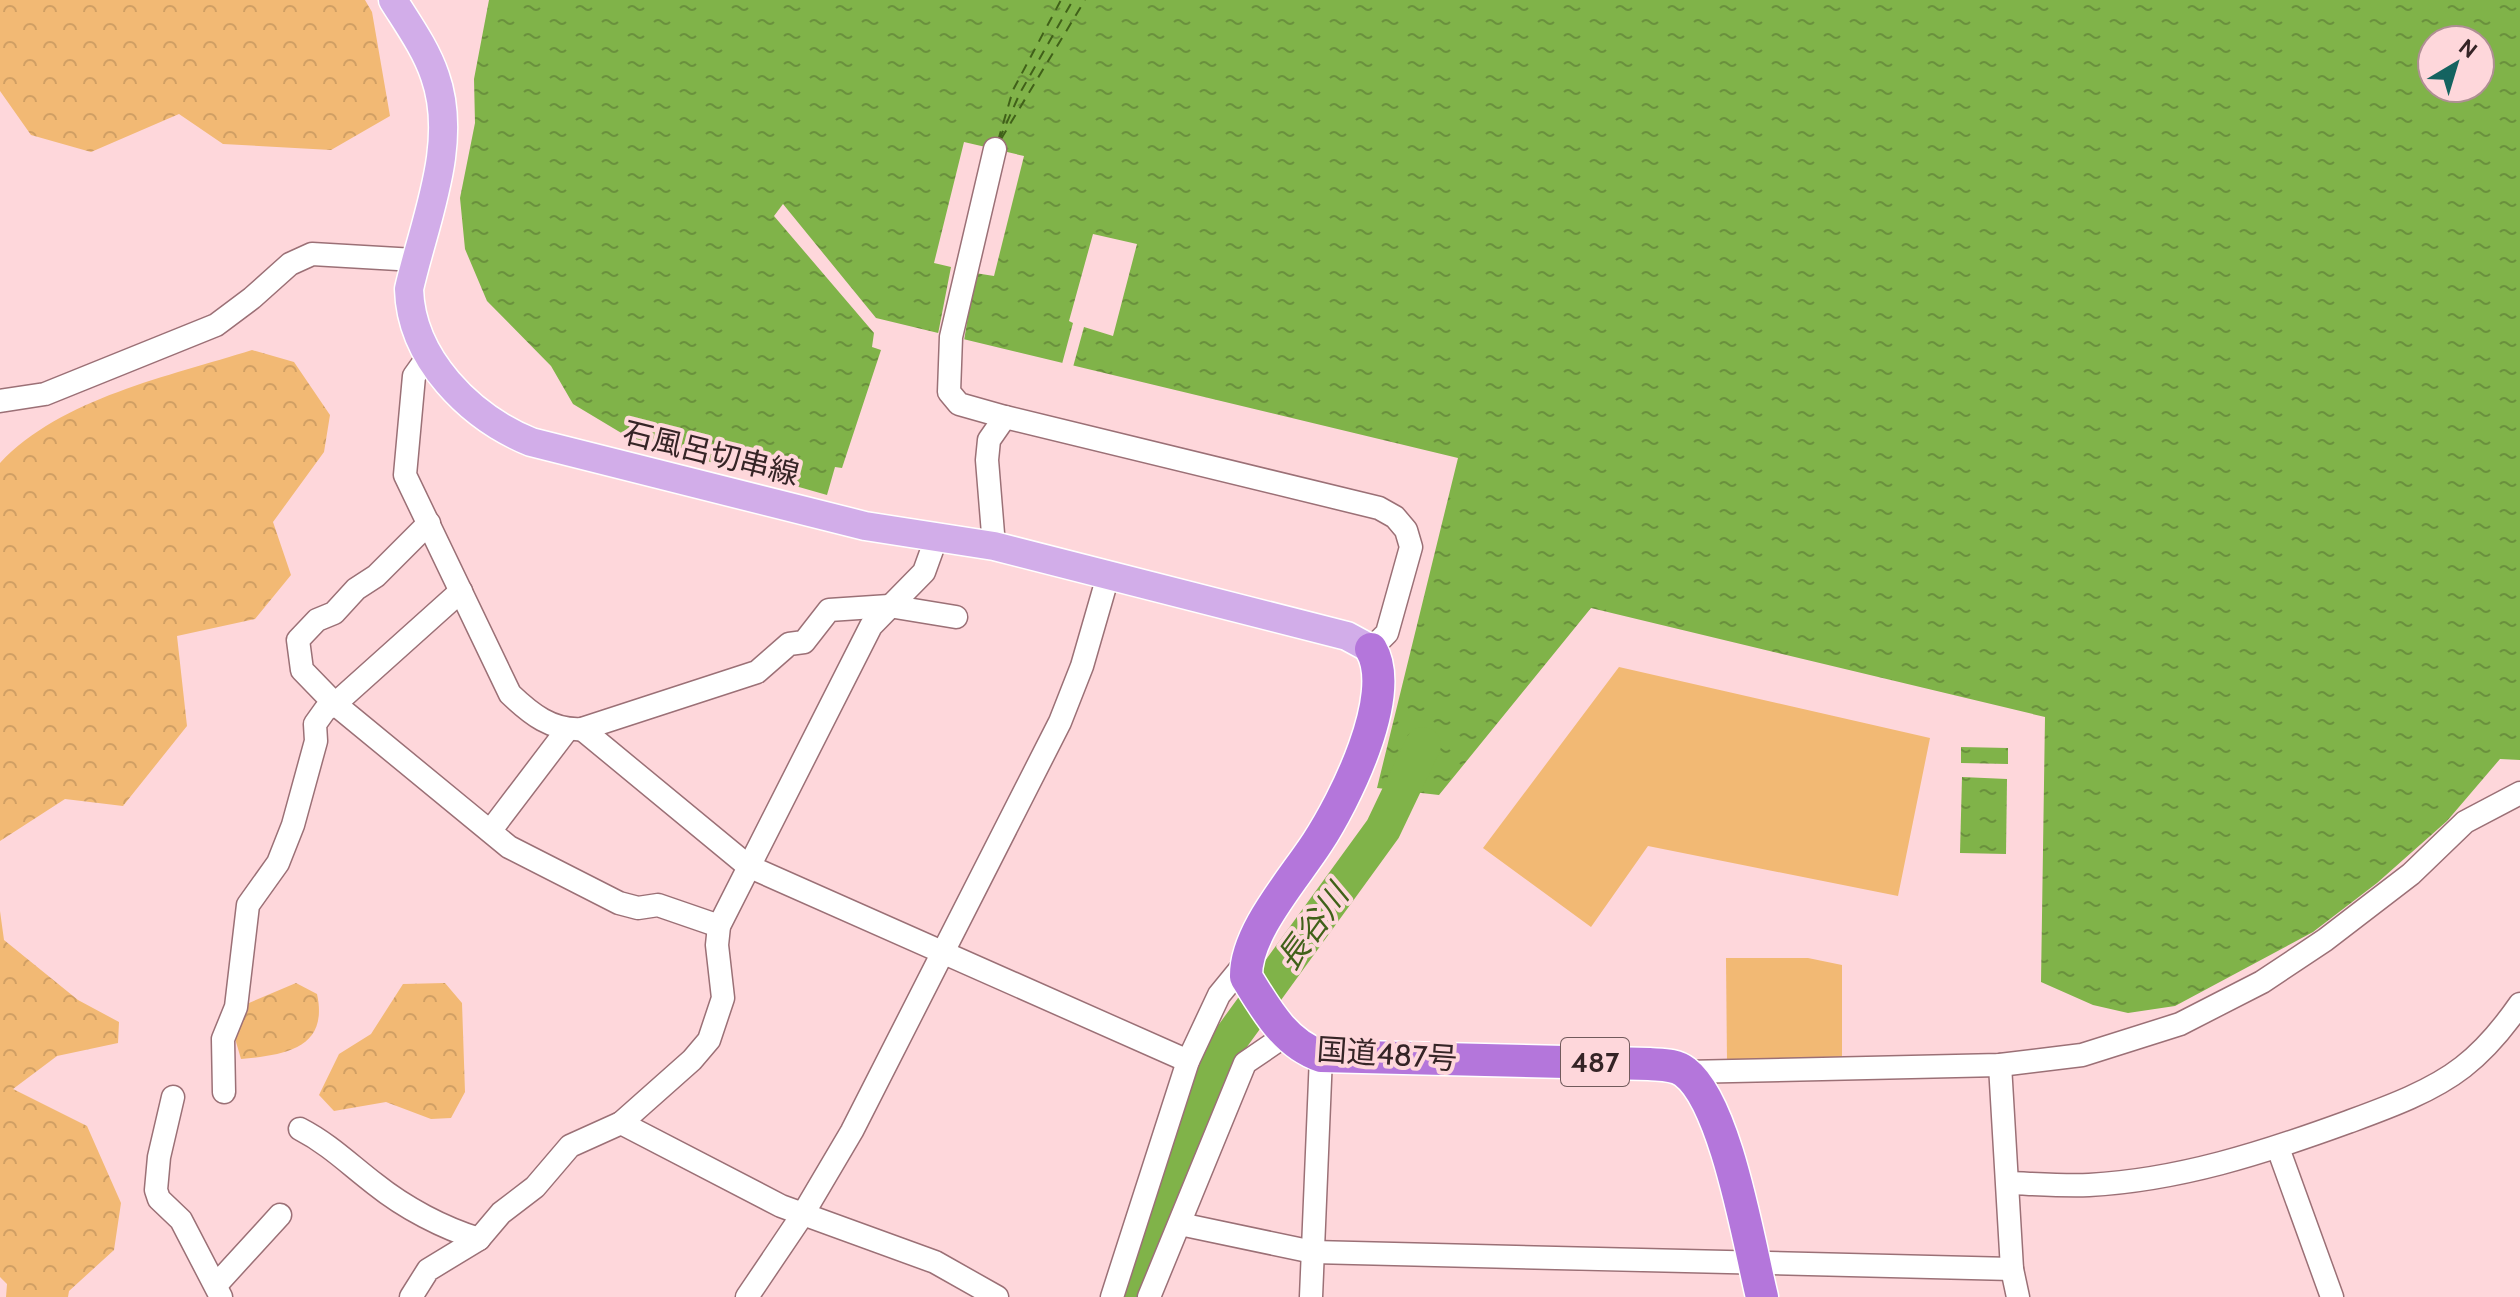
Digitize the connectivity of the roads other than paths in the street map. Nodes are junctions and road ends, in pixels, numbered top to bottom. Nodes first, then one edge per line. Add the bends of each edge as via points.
1 (393, 0) edge
2 (995, 149) dead end
3 (415, 260) junction
4 (429, 355) junction
5 (0, 401) edge
6 (1005, 417) junction
7 (429, 523) junction
8 (937, 536) junction
9 (994, 546) junction
10 (1108, 576) junction
11 (461, 591) junction
12 (889, 606) junction
13 (956, 617) dead end
14 (1371, 649) junction
15 (335, 704) junction
16 (574, 730) junction
17 (2520, 793) edge
18 (491, 830) junction
19 (748, 866) junction
20 (719, 926) junction
21 (940, 953) junction
22 (1246, 969) junction
23 (2520, 1004) edge
24 (1280, 1028) junction
25 (1321, 1056) junction
26 (1188, 1061) junction
27 (2000, 1065) junction
28 (1685, 1072) junction
29 (224, 1092) dead end
30 (173, 1097) dead end
31 (621, 1123) junction
32 (300, 1129) dead end
33 (2278, 1148) junction
34 (2009, 1183) junction
35 (803, 1214) junction
36 (280, 1215) dead end
37 (1180, 1224) junction
38 (479, 1239) junction
39 (1313, 1252) junction
40 (1754, 1263) junction
41 (2012, 1269) junction
42 (218, 1291) edge
43 (992, 1295) edge
44 (411, 1297) edge
45 (747, 1297) edge
46 (1112, 1297) edge
47 (1149, 1297) edge
48 (1311, 1297) edge
49 (1762, 1297) edge
50 (2018, 1297) edge
51 (2332, 1297) edge

1 - 3 main road, 石風呂切串線 via 435,76 442,111 443,150
2 - 6 street via 951,337 949,392 959,404
3 - 4 main road, 石風呂切串線 via 409,310
3 - 5 street via 312,254 290,264 216,325 45,394
4 - 7 street via 414,376 405,475
4 - 8 main road, 石風呂切串線 via 483,418 531,442 865,526
6 - 9 street via 989,440 987,460
6 - 14 street via 1379,508 1395,517 1411,547 1387,633
7 - 11 street
7 - 15 street via 376,576 298,640 302,670
8 - 9 main road, 石風呂切串線
8 - 12 street via 924,572
9 - 10 main road, 石風呂切串線
10 - 14 main road, 石風呂切串線 via 1347,636
10 - 21 street via 1060,722
11 - 15 street
11 - 16 street via 510,694 528,711
12 - 13 street
12 - 16 street via 829,610 804,642 789,644 757,672
12 - 19 street via 871,626
14 - 22 highway via 1380,679 1365,744 1320,839 1251,944
15 - 18 street
15 - 29 street via 315,724 316,741 278,863 248,905 236,1007 223,1039
16 - 18 street
16 - 19 street
17 - 27 street via 2465,822 2411,874 2262,982 2180,1024 2082,1055
18 - 20 street via 509,847 619,903 638,908 658,905
19 - 20 street
19 - 21 street
20 - 31 street via 723,998 709,1040
21 - 26 street
21 - 35 street via 852,1131
22 - 24 highway, 国道487号 / 487
22 - 26 street via 1219,995
23 - 33 street via 2465,1067 2445,1080
24 - 25 highway, 国道487号 / 487 via 1305,1050
24 - 37 street via 1245,1063
25 - 28 highway, 国道487号 / 487 via 1672,1065
25 - 39 street
26 - 46 street
27 - 28 street
27 - 34 street
28 - 40 highway via 1708,1098
30 - 42 street via 156,1190 181,1220
31 - 35 street
31 - 38 street via 570,1146
32 - 38 street via 330,1145 389,1193 451,1230
33 - 34 street via 2144,1179 2086,1185
33 - 51 street
34 - 41 street
35 - 43 street via 935,1262
35 - 45 street
36 - 42 street
37 - 39 street
37 - 47 street
38 - 44 street via 428,1270
39 - 40 street
39 - 48 street
40 - 41 street
40 - 49 highway
41 - 50 street

